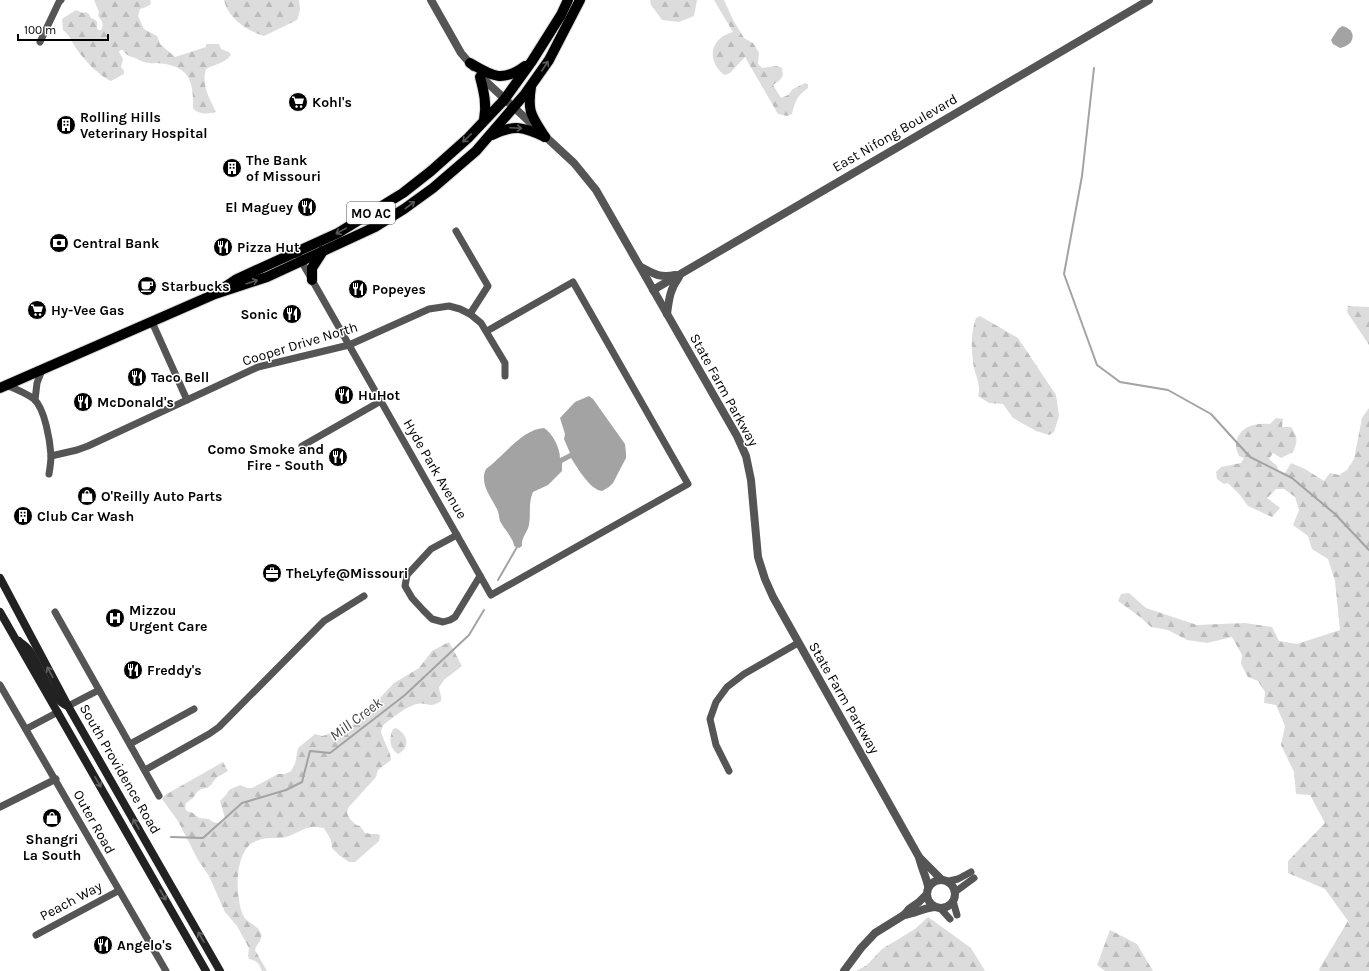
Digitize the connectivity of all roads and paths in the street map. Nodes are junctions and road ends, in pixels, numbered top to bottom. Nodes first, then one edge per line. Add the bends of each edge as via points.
1 (62, 0) edge
2 (431, 0) edge
3 (568, 0) edge
4 (580, 0) edge
5 (1149, 0) edge
6 (40, 42) dead end
7 (532, 61) junction
8 (470, 63) junction
9 (480, 77) junction
10 (531, 86) junction
11 (504, 100) junction
12 (513, 108) junction
13 (484, 121) junction
14 (488, 137) junction
15 (545, 137) junction
16 (456, 231) dead end
17 (324, 250) junction
18 (298, 256) junction
19 (640, 266) junction
20 (682, 273) junction
21 (312, 280) junction
22 (654, 290) junction
23 (470, 314) junction
24 (667, 314) junction
25 (152, 322) junction
26 (487, 331) junction
27 (349, 345) junction
28 (42, 370) junction
29 (505, 376) dead end
30 (3, 387) edge
31 (35, 400) junction
32 (187, 400) junction
33 (381, 401) junction
34 (302, 446) dead end
35 (51, 456) junction
36 (49, 474) dead end
37 (457, 535) junction
38 (480, 576) junction
39 (0, 578) edge
40 (364, 596) dead end
41 (0, 612) edge
42 (55, 612) dead end
43 (15, 639) junction
44 (798, 643) junction
45 (0, 685) edge
46 (99, 690) junction
47 (68, 706) junction
48 (194, 709) dead end
49 (58, 712) junction
50 (26, 729) junction
51 (130, 744) junction
52 (145, 770) junction
53 (729, 771) dead end
54 (108, 775) junction
55 (56, 779) junction
56 (159, 796) dead end
57 (0, 807) edge
58 (919, 857) junction
59 (945, 880) junction
60 (928, 886) junction
61 (118, 891) junction
62 (955, 892) junction
63 (926, 895) junction
64 (953, 901) junction
65 (938, 908) junction
66 (904, 915) junction
67 (36, 935) dead end
68 (166, 971) edge
69 (206, 971) edge
70 (220, 971) edge
71 (844, 971) edge

1 - 6 street
2 - 8 street, State Farm Parkway
3 - 7 main road, MO AC
10 -> 4 main road, MO AC via 549,60
5 - 20 street, East Nifong Boulevard
7 - 8 main road via 519,71 500,76 490,75
7 - 11 main road, MO AC
8 - 9 street, State Farm Parkway
9 - 11 street, State Farm Parkway
9 - 13 main road via 486,102
10 - 12 main road, MO AC
10 - 15 main road via 529,108
11 - 12 street, State Farm Parkway
11 - 13 main road, MO AC
12 - 14 main road, MO AC
12 - 15 street, State Farm Parkway
13 -> 18 main road, MO AC via 431,171 403,193
14 -> 15 main road via 518,127
17 -> 14 main road, MO AC via 375,227 404,209 457,168
15 - 19 street, State Farm Parkway via 574,163 596,190
16 - 23 street via 488,286
17 - 18 main road, MO AC
17 - 21 main road via 314,264
18 - 21 street, Hyde Park Avenue
18 - 25 main road, MO AC via 268,277 215,294
19 - 20 street via 665,277
19 - 22 street, State Farm Parkway
20 - 22 street, East Nifong Boulevard
20 - 24 street via 670,293
21 - 27 street, Hyde Park Avenue
22 - 24 street, State Farm Parkway
23 - 26 street
23 - 27 street, Cooper Drive North via 449,306 429,309
24 - 44 street, State Farm Parkway via 746,456 751,480 758,556 772,596
25 - 28 main road, MO AC
25 - 32 street
26 - 29 street via 505,363
26 - 38 street, Hyde Park Avenue via 573,282 688,484 491,595
27 - 32 street, Cooper Drive North via 258,367
27 - 33 street, Hyde Park Avenue
28 - 30 main road, MO AC
28 - 31 street via 37,382
30 - 31 street via 21,392
31 - 35 street via 45,421
32 - 35 street, Cooper Drive North via 77,450
33 - 34 street
33 - 37 street, Hyde Park Avenue
35 - 36 street
37 - 38 street, Hyde Park Avenue
37 - 38 street via 431,549 407,574 405,586 412,598 432,619 443,622 455,617
47 -> 39 main road, South Providence Road
40 - 52 street via 324,621 219,727
41 - 43 main road, South Providence Road
42 - 46 street
43 - 47 main road via 28,648 55,696
43 - 49 main road, South Providence Road
44 - 53 street via 744,674 727,687 716,702 710,719 716,745
44 - 58 street, State Farm Parkway
45 - 50 street, Outer Road
46 - 47 street
46 - 51 street
47 - 54 main road, South Providence Road
48 - 51 street
49 - 50 street
49 - 54 main road via 66,714 98,768
49 -> 69 main road, South Providence Road
50 - 55 street, Outer Road
51 - 52 street
52 - 56 street
70 -> 54 main road, South Providence Road
55 - 57 street
55 - 61 street, Outer Road
58 - 59 street, State Farm Parkway
58 - 60 street, State Farm Parkway
59 - 60 street via 932,882
59 - 62 street
59 - 62 street via 972,875
60 - 63 street
61 - 67 street, Peach Way
61 - 68 street, Outer Road
62 - 64 street
63 - 65 street via 929,902
63 - 66 street
64 - 65 street via 945,908
64 - 65 street via 954,917
65 - 66 street via 925,908 914,914
66 - 71 street via 875,933

